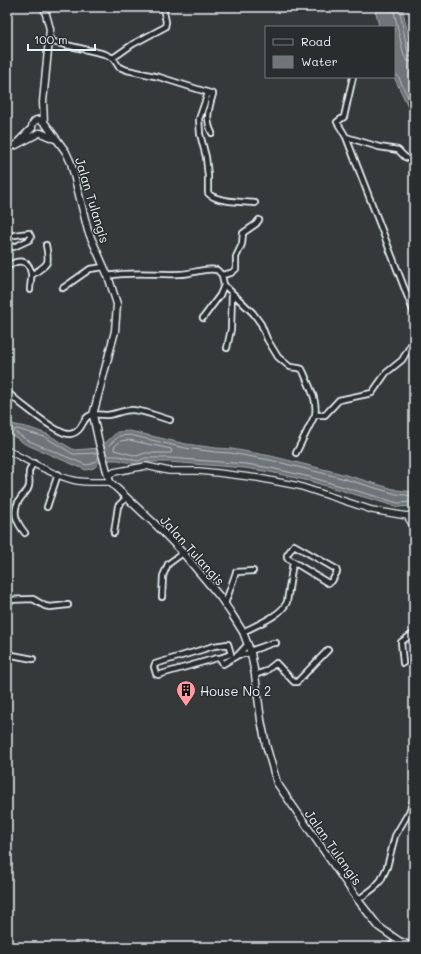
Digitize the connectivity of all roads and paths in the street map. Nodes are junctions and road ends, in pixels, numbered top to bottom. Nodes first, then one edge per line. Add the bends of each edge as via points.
1 (44, 7) edge
2 (164, 12) dead end
3 (49, 41) junction
4 (113, 58) junction
5 (353, 78) edge
6 (208, 93) junction
7 (43, 102) junction
8 (37, 120) junction
9 (44, 123) junction
10 (32, 128) junction
11 (40, 133) junction
12 (212, 133) dead end
13 (346, 137) junction
14 (55, 139) junction
15 (16, 145) junction
16 (7, 147) edge
17 (413, 160) edge
18 (255, 203) dead end
19 (259, 220) dead end
20 (8, 236) edge
21 (7, 241) edge
22 (46, 245) dead end
23 (104, 267) junction
24 (7, 268) edge
25 (32, 275) junction
26 (222, 275) junction
27 (108, 276) junction
28 (224, 285) junction
29 (63, 288) dead end
30 (30, 290) dead end
31 (232, 293) junction
32 (414, 313) edge
33 (203, 318) dead end
34 (414, 333) edge
35 (227, 348) dead end
36 (7, 392) edge
37 (93, 415) junction
38 (315, 415) junction
39 (170, 420) dead end
40 (7, 450) edge
41 (296, 452) dead end
42 (34, 463) junction
43 (58, 474) junction
44 (109, 479) junction
45 (126, 498) junction
46 (47, 507) dead end
47 (414, 514) edge
48 (407, 516) junction
49 (414, 528) edge
50 (114, 533) dead end
51 (26, 534) dead end
52 (183, 553) junction
53 (293, 562) junction
54 (253, 572) dead end
55 (162, 597) dead end
56 (7, 600) edge
57 (225, 604) junction
58 (68, 605) dead end
59 (243, 632) junction
60 (414, 633) edge
61 (276, 643) dead end
62 (250, 649) junction
63 (328, 650) dead end
64 (7, 654) edge
65 (238, 655) junction
66 (34, 658) dead end
67 (220, 658) junction
68 (403, 663) dead end
69 (255, 676) junction
70 (414, 799) edge
71 (358, 900) junction
72 (399, 941) junction
73 (389, 947) edge
74 (414, 947) edge

1 - 3 main road via 50,23
2 - 4 street via 164,27
3 - 4 street
3 - 7 main road
4 - 6 street via 119,67 127,70
5 - 13 street via 344,117 337,122
6 - 12 street via 213,94 208,112
6 - 18 street via 199,119 206,157 208,193 233,202
7 - 8 main road
7 - 9 main road
8 - 9 main road
8 - 10 main road
9 - 11 main road via 45,130
9 - 14 main road, Jalan Tulangis
10 - 11 main road
10 - 15 main road
11 - 14 main road, Jalan Tulangis
11 - 15 main road
13 - 17 street via 398,150
13 - 32 street
14 - 23 main road, Jalan Tulangis via 72,163 88,231
15 - 16 main road
19 - 26 street via 243,233 242,244 236,257 236,269
20 - 21 street
20 - 21 street via 29,233 31,237 14,247
22 - 25 street via 49,260
23 - 27 main road, Jalan Tulangis
23 - 29 street via 90,269
24 - 25 street via 20,261 26,263
25 - 30 street
26 - 27 street via 217,270 208,269 182,274
26 - 28 street
27 - 37 main road, Jalan Tulangis via 117,304 117,316
28 - 31 street
28 - 33 street
31 - 35 street via 231,329
31 - 38 street via 253,313 281,360 290,367 302,370 316,405
34 - 38 street via 412,343 402,360 386,373 372,393 341,398 325,415
36 - 37 street via 29,411 69,435 82,427 88,416
37 - 39 street via 133,410
37 - 44 main road, Jalan Tulangis
38 - 41 street
40 - 42 street
42 - 43 street
42 - 51 street via 28,472 27,492 17,505 17,521
43 - 44 street via 71,480 85,482
43 - 46 street
44 - 45 main road, Jalan Tulangis
44 - 48 street via 114,472 146,466 169,471 200,471 258,478 300,486 372,510
45 - 50 street via 118,506
45 - 52 main road, Jalan Tulangis
47 - 48 street
48 - 49 street
52 - 55 street via 168,564 162,576
52 - 57 main road, Jalan Tulangis
53 - 53 street via 328,583 337,572 336,568 294,545 287,556
53 - 59 street via 285,607
54 - 57 street via 236,572
56 - 58 street via 33,599 45,606
57 - 59 main road, Jalan Tulangis
59 - 62 main road, Jalan Tulangis
60 - 68 street via 401,642
61 - 62 street
62 - 65 street
62 - 65 street
62 - 69 main road, Jalan Tulangis
63 - 69 street via 297,682 294,682 276,663 266,672
64 - 66 street
65 - 67 street via 223,664
67 - 67 street via 158,675 154,667 155,664 228,644 231,654
69 - 71 main road, Jalan Tulangis via 266,746 277,783
70 - 71 street via 410,812 395,836 387,867 380,880
71 - 72 main road, Jalan Tulangis via 379,926
72 - 73 street
72 - 74 main road, Jalan Tulangis

